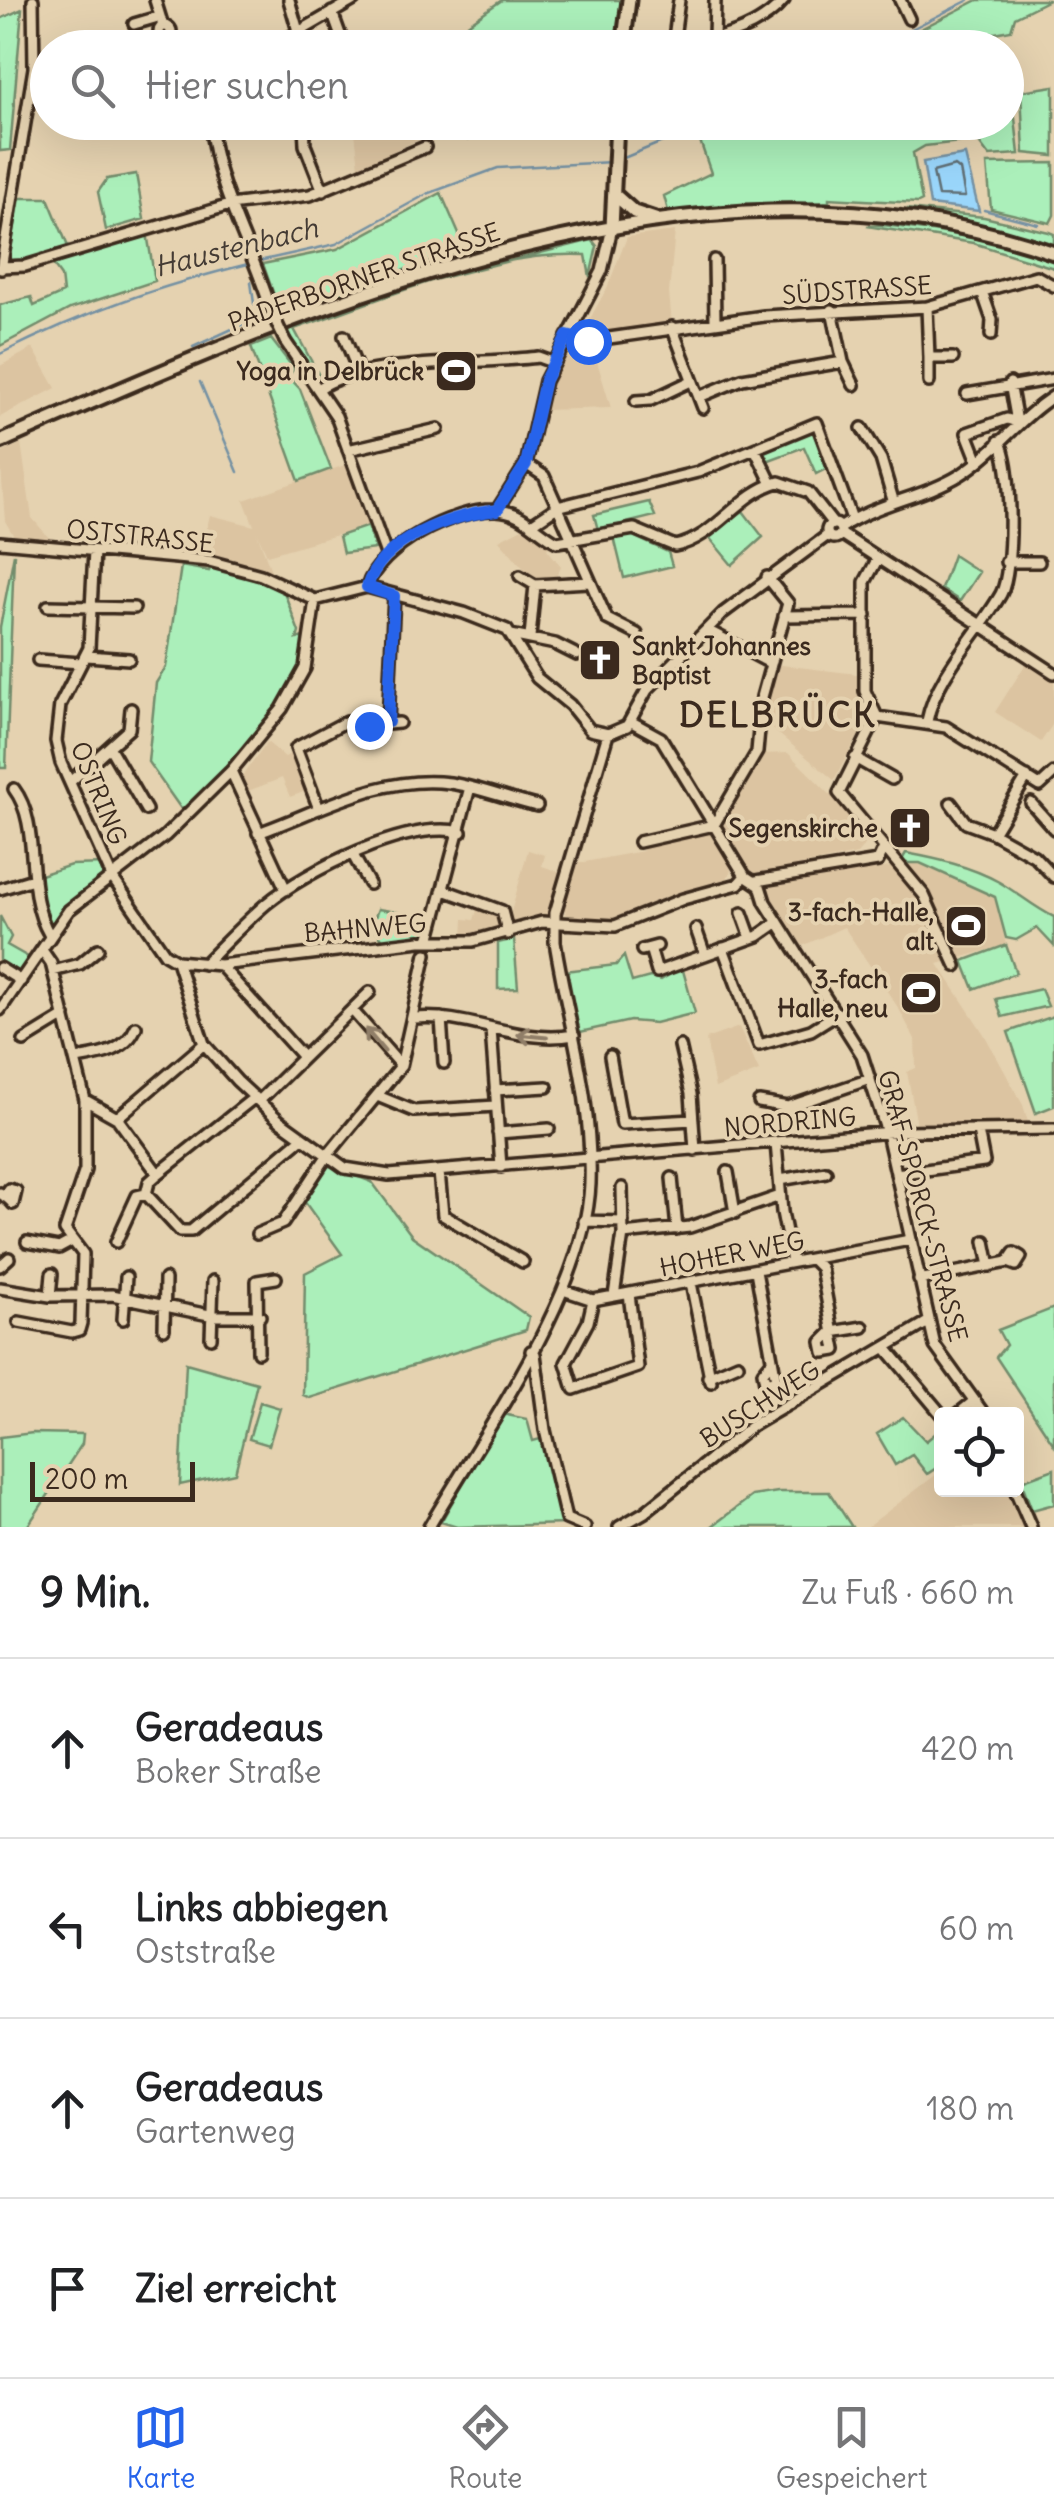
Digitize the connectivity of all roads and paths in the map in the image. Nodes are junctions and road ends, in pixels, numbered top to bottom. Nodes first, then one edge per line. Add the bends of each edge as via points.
1 (33, 0) edge
2 (155, 0) edge
3 (289, 0) edge
4 (354, 0) edge
5 (630, 0) edge
6 (680, 0) edge
7 (715, 0) edge
8 (784, 0) edge
9 (900, 0) edge
10 (332, 12) junction
11 (909, 19) dead end
12 (134, 24) dead end
13 (35, 30) edge
14 (298, 30) edge
15 (300, 30) edge
16 (338, 30) edge
17 (625, 30) edge
18 (675, 30) edge
19 (717, 30) edge
20 (740, 30) edge
21 (30, 98) edge
22 (212, 140) edge
23 (305, 140) edge
24 (616, 140) edge
25 (424, 147) dead end
26 (323, 190) junction
27 (615, 195) junction
28 (230, 206) junction
29 (662, 221) junction
30 (612, 228) junction
31 (2, 243) edge
32 (1054, 252) edge
33 (714, 260) dead end
34 (0, 269) edge
35 (1054, 286) edge
36 (984, 294) junction
37 (927, 307) junction
38 (832, 310) junction
39 (715, 322) junction
40 (672, 327) junction
41 (344, 336) dead end
42 (567, 336) junction
43 (991, 336) dead end
44 (929, 358) junction
45 (953, 358) dead end
46 (552, 362) junction
47 (843, 362) junction
48 (358, 373) junction
49 (1054, 379) edge
50 (689, 382) junction
51 (928, 382) dead end
52 (1010, 383) junction
53 (854, 385) dead end
54 (320, 388) junction
55 (967, 394) dead end
56 (1054, 396) edge
57 (636, 401) dead end
58 (1017, 422) junction
59 (438, 428) dead end
60 (862, 428) dead end
61 (0, 442) edge
62 (1002, 445) junction
63 (755, 449) junction
64 (348, 450) junction
65 (978, 461) junction
66 (526, 464) junction
67 (772, 484) junction
68 (892, 500) junction
69 (557, 507) junction
70 (497, 510) junction
71 (852, 519) junction
72 (533, 523) junction
73 (834, 531) junction
74 (0, 542) edge
75 (573, 542) junction
76 (94, 551) junction
77 (386, 554) junction
78 (878, 558) junction
79 (1006, 562) junction
80 (1039, 562) dead end
81 (520, 576) dead end
82 (768, 577) junction
83 (589, 582) junction
84 (534, 584) junction
85 (367, 587) junction
86 (394, 596) junction
87 (315, 600) junction
88 (48, 606) dead end
89 (90, 608) junction
90 (134, 608) dead end
91 (866, 615) junction
92 (784, 616) junction
93 (980, 625) junction
94 (707, 630) junction
95 (511, 634) junction
96 (636, 634) dead end
97 (530, 638) junction
98 (572, 653) dead end
99 (84, 659) junction
100 (128, 659) dead end
101 (38, 660) dead end
102 (770, 663) junction
103 (1054, 673) edge
104 (130, 709) dead end
105 (877, 716) junction
106 (630, 721) junction
107 (927, 721) junction
108 (608, 734) junction
109 (110, 748) junction
110 (855, 758) junction
111 (231, 771) junction
112 (1054, 773) edge
113 (1027, 777) junction
114 (892, 779) dead end
115 (70, 782) junction
116 (14, 789) dead end
117 (469, 791) junction
118 (1031, 802) dead end
119 (952, 803) dead end
120 (537, 806) dead end
121 (319, 809) junction
122 (146, 810) dead end
123 (714, 825) junction
124 (1054, 829) edge
125 (461, 832) junction
126 (258, 833) junction
127 (993, 833) junction
128 (639, 842) dead end
129 (881, 850) junction
130 (354, 855) junction
131 (745, 876) junction
132 (1054, 876) edge
133 (112, 877) junction
134 (33, 879) junction
135 (756, 880) junction
136 (369, 884) dead end
137 (0, 888) edge
138 (286, 890) junction
139 (444, 890) junction
140 (742, 914) dead end
141 (555, 922) junction
142 (778, 922) junction
143 (696, 929) dead end
144 (49, 934) junction
145 (508, 934) junction
146 (751, 938) junction
147 (428, 941) junction
148 (650, 948) dead end
149 (723, 948) junction
150 (98, 949) dead end
151 (42, 950) junction
152 (426, 954) dead end
153 (705, 955) junction
154 (177, 962) junction
155 (212, 962) junction
156 (956, 966) dead end
157 (0, 968) edge
158 (54, 971) junction
159 (21, 981) junction
160 (370, 992) dead end
161 (0, 1010) edge
162 (352, 1010) junction
163 (838, 1013) junction
164 (65, 1016) junction
165 (415, 1018) junction
166 (440, 1018) junction
167 (136, 1027) dead end
168 (491, 1030) junction
169 (574, 1036) junction
170 (24, 1041) dead end
171 (204, 1044) junction
172 (680, 1046) dead end
173 (610, 1056) dead end
174 (303, 1057) junction
175 (76, 1059) junction
176 (444, 1064) dead end
177 (401, 1066) junction
178 (870, 1080) junction
179 (546, 1086) dead end
180 (495, 1090) junction
181 (380, 1097) junction
182 (257, 1099) junction
183 (85, 1100) junction
184 (759, 1102) dead end
185 (496, 1106) junction
186 (116, 1118) junction
187 (693, 1120) junction
188 (1054, 1129) edge
189 (549, 1130) dead end
190 (978, 1130) junction
191 (498, 1133) junction
192 (887, 1133) junction
193 (302, 1138) junction
194 (776, 1143) junction
195 (695, 1150) junction
196 (328, 1156) junction
197 (590, 1160) junction
198 (501, 1167) junction
199 (439, 1172) junction
200 (728, 1172) dead end
201 (826, 1172) dead end
202 (158, 1174) junction
203 (896, 1174) junction
204 (672, 1178) dead end
205 (780, 1180) junction
206 (622, 1188) dead end
207 (146, 1194) junction
208 (780, 1196) junction
209 (734, 1213) junction
210 (584, 1221) junction
211 (623, 1222) junction
212 (677, 1229) junction
213 (258, 1234) dead end
214 (623, 1234) junction
215 (910, 1240) junction
216 (984, 1241) dead end
217 (27, 1242) dead end
218 (72, 1242) junction
219 (116, 1242) dead end
220 (9, 1258) dead end
221 (814, 1261) junction
222 (523, 1262) dead end
223 (792, 1262) junction
224 (1008, 1262) dead end
225 (0, 1266) edge
226 (990, 1266) junction
227 (756, 1271) junction
228 (52, 1274) dead end
229 (126, 1277) dead end
230 (276, 1278) dead end
231 (166, 1279) dead end
232 (919, 1280) junction
233 (214, 1281) dead end
234 (691, 1282) junction
235 (0, 1288) edge
236 (563, 1290) junction
237 (629, 1294) junction
238 (50, 1296) junction
239 (80, 1296) junction
240 (614, 1296) junction
241 (126, 1298) junction
242 (593, 1300) junction
243 (166, 1308) junction
244 (214, 1316) junction
245 (260, 1316) junction
246 (238, 1318) junction
247 (123, 1319) dead end
248 (19, 1322) dead end
249 (928, 1322) junction
250 (863, 1327) dead end
251 (164, 1328) dead end
252 (260, 1328) junction
253 (211, 1338) dead end
254 (886, 1348) junction
255 (531, 1351) junction
256 (258, 1352) dead end
257 (772, 1361) dead end
258 (738, 1364) dead end
259 (974, 1401) junction
260 (935, 1407) edge
261 (967, 1407) edge
262 (979, 1407) edge
263 (1019, 1497) edge
264 (428, 1527) edge
265 (585, 1527) edge
266 (620, 1527) edge
267 (1031, 1527) edge

1 - 13 street
2 - 12 street via 160,22
3 - 14 street
4 - 10 street
5 - 17 main road
6 - 18 street
7 - 19 street
8 - 20 street
9 - 11 street
10 - 15 street
10 - 16 street
21 - 31 street
22 - 28 street
23 - 26 street
24 - 27 main road
25 - 26 street
26 - 28 street
27 - 29 main road via 634,212
27 - 30 main road
28 - 34 street
28 - 54 street, bridge via 285,341
29 - 30 main road, PADERBORNER STRASSE
29 - 32 main road, PADERBORNER STRASSE via 775,213 881,216 978,230
30 - 42 street via 602,271
30 - 61 main road, PADERBORNER STRASSE via 500,253 348,300
31 - 34 street
33 - 39 street
35 - 36 street, SÜDSTRASSE via 1036,276
36 - 37 street, SÜDSTRASSE
36 - 43 street
37 - 38 street, SÜDSTRASSE
37 - 44 street
38 - 39 street, SÜDSTRASSE
38 - 47 street
39 - 40 street, SÜDSTRASSE
40 - 42 street, SÜDSTRASSE via 588,341
40 - 50 street
41 - 48 street
42 - 46 street
44 - 45 street
44 - 51 street
46 - 48 street via 538,357
46 - 66 street
47 - 50 street via 742,378 701,402
47 - 53 street
48 - 54 street
49 - 52 street
50 - 57 street
52 - 55 street
52 - 58 street
54 - 64 street
56 - 58 street
58 - 62 street
58 - 65 street via 1007,419 967,433
59 - 64 street
60 - 68 street via 881,459
62 - 65 street
62 - 79 street via 1010,482
63 - 67 street
63 - 69 street via 698,472
63 - 71 street via 817,423
64 - 77 street
65 - 68 street via 951,479
66 - 69 street via 541,471
66 - 70 street
67 - 73 street via 796,485 811,496
67 - 75 street via 680,546 634,529
68 - 71 street
69 - 72 street
69 - 75 street
70 - 72 street
70 - 77 street via 451,521
71 - 73 street
72 - 75 street via 557,542
73 - 78 street
73 - 82 street
74 - 76 street, OSTSTRASSE
75 - 83 street
76 - 87 street, OSTSTRASSE via 209,561
76 - 89 street, OSTRING
77 - 85 street
78 - 91 street via 865,582
78 - 93 street
79 - 80 street
79 - 93 street via 1004,587
81 - 84 street
82 - 92 street via 788,603
82 - 94 street
83 - 84 street
83 - 96 street via 608,619
84 - 97 street
85 - 86 street
85 - 87 street
86 - 95 street via 478,617
86 - 121 street via 393,722 347,721 296,748
87 - 111 street via 310,651 298,682
88 - 89 street
89 - 90 street
89 - 99 street, OSTRING
91 - 92 street
91 - 105 street via 865,691
92 - 102 street
93 - 103 street
93 - 107 street via 938,688
94 - 102 street
94 - 106 street via 640,698
95 - 97 street
95 - 108 street via 535,675 590,730
97 - 98 street
99 - 100 street
99 - 101 street
99 - 115 street, OSTRING via 56,718 58,752
102 - 123 street via 758,752
104 - 109 street via 130,729
105 - 107 street
105 - 110 street
106 - 108 street
106 - 123 street via 661,738
107 - 113 street
108 - 141 street
109 - 115 street
109 - 122 street
110 - 114 street
110 - 129 street via 839,792
111 - 126 street
111 - 133 street
112 - 113 street via 1040,786
113 - 127 street
115 - 133 street, OSTRING
116 - 134 street via 22,800
117 - 120 street
117 - 121 street via 447,782 398,784
117 - 125 street
118 - 124 street
119 - 127 street via 966,822
121 - 126 street
123 - 128 street
123 - 131 street
125 - 130 street via 410,832
125 - 139 street
126 - 138 street
127 - 132 street
129 - 135 street via 878,862
129 - 156 street via 924,895
130 - 136 street
130 - 138 street
131 - 135 street
131 - 141 street, BAHNWEG via 628,923
133 - 144 street
133 - 154 street, OSTRING
134 - 137 street
134 - 144 street
135 - 142 street, GRAF-SPORCK-STRASSE
138 - 155 street
139 - 145 street via 502,910
139 - 147 street
140 - 146 street
141 - 145 street, BAHNWEG
141 - 169 street
142 - 146 street
142 - 163 street, GRAF-SPORCK-STRASSE
143 - 153 street
144 - 151 street
145 - 147 street, BAHNWEG
146 - 149 street
147 - 155 street, BAHNWEG
148 - 153 street via 657,972
149 - 153 street
149 - 163 street via 758,1046 812,1030
150 - 158 street via 80,964
151 - 158 street
151 - 159 street
152 - 165 street
154 - 155 street, BAHNWEG
154 - 171 street
155 - 174 street
157 - 159 street
158 - 164 street
159 - 161 street
160 - 162 street
162 - 174 street
177 -> 162 street
163 - 178 street, GRAF-SPORCK-STRASSE
164 - 170 street
164 - 175 street
165 - 166 street
165 - 177 street
166 - 168 street
166 - 176 street
167 - 175 street via 118,1048
169 -> 168 street
168 - 180 street
169 - 197 street
171 - 182 street, NORDRING
171 - 186 street
172 - 187 street
173 - 187 street via 622,1124
174 - 182 street
175 - 183 street
177 - 181 street
178 - 184 street via 788,1107
178 - 192 street, GRAF-SPORCK-STRASSE
179 - 180 street
180 - 185 street
181 - 185 street via 414,1111
181 - 196 street
182 - 193 street, NORDRING
182 - 202 street
183 - 186 street
183 - 218 street via 86,1170 64,1230
185 - 191 street
186 - 202 street
187 - 195 street
188 - 190 street, NORDRING
189 - 191 street
190 - 192 street, NORDRING
190 - 203 street via 984,1162
191 - 198 street
192 - 194 street, NORDRING
192 - 203 street, GRAF-SPORCK-STRASSE
193 - 196 street, NORDRING
193 - 207 street via 191,1231 180,1231
194 - 195 street, NORDRING
194 - 205 street
195 - 197 street, NORDRING
196 - 199 street, NORDRING via 376,1175
196 - 213 street via 283,1223
197 - 198 street, NORDRING
197 - 210 street
198 - 199 street, NORDRING
199 - 222 street via 443,1215
200 - 209 street
201 - 205 street
202 - 207 street
203 - 215 street, GRAF-SPORCK-STRASSE
204 - 212 street
205 - 208 street
206 - 211 street
207 - 219 street via 129,1206
208 - 209 street
208 - 223 street
209 - 212 street
210 - 211 street
210 - 236 street
211 - 214 street
212 - 214 street
214 - 240 street
215 - 221 street, HOHER WEG
215 - 232 street, GRAF-SPORCK-STRASSE
216 - 226 street
217 - 218 street via 59,1248
218 - 239 street via 82,1254
220 - 225 street
221 - 223 street, HOHER WEG
221 - 250 street via 832,1332
223 - 227 street, HOHER WEG
224 - 226 street
226 - 232 street
227 - 234 street, HOHER WEG
227 - 257 street
228 - 238 street
229 - 241 street
230 - 245 street via 257,1281
231 - 243 street
232 - 249 street, GRAF-SPORCK-STRASSE
233 - 244 street
234 - 237 street, HOHER WEG
234 - 258 street via 710,1380
235 - 238 street
236 - 242 street, HOHER WEG
236 - 255 street
237 - 240 street, HOHER WEG
237 - 242 street via 638,1367 574,1388 566,1363
238 - 239 street
239 - 241 street
239 - 248 street via 79,1330
240 - 242 street, HOHER WEG
241 - 243 street
241 - 247 street
243 - 244 street
243 - 251 street
244 - 246 street
244 - 253 street
245 - 246 street
245 - 252 street
246 - 252 street
249 - 254 street, BUSCHWEG
249 - 259 street, GRAF-SPORCK-STRASSE via 942,1360
252 - 256 street
254 - 260 street
254 - 266 street, BUSCHWEG via 754,1425
255 - 264 street
255 - 265 street via 566,1518
259 - 261 street
259 - 262 street, GRAF-SPORCK-STRASSE
263 - 267 street

